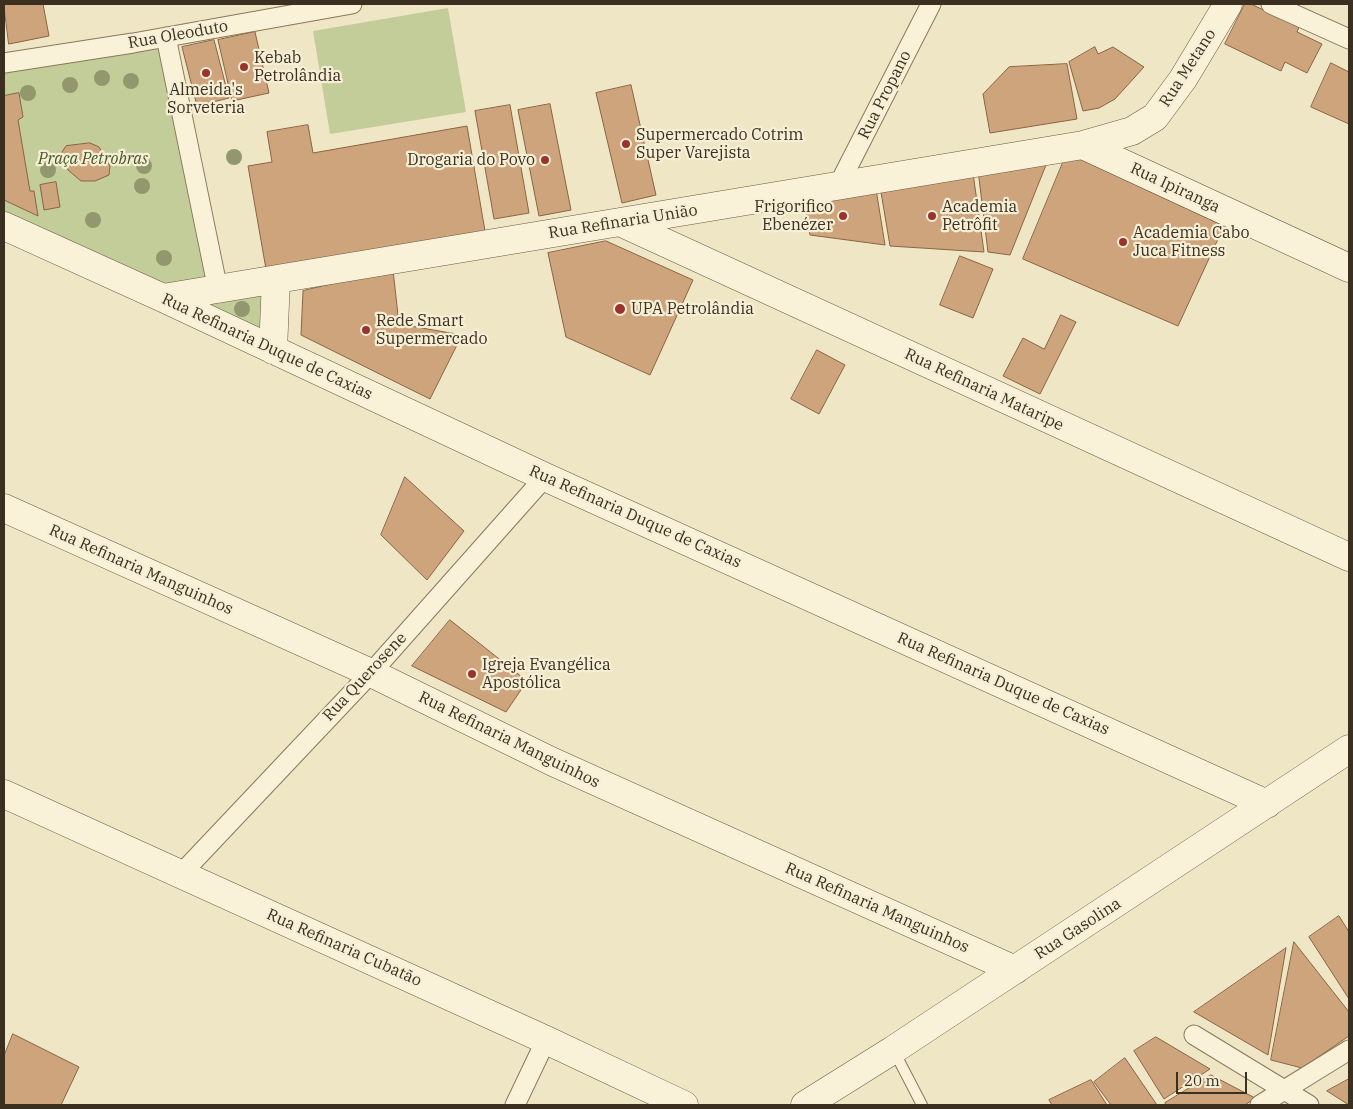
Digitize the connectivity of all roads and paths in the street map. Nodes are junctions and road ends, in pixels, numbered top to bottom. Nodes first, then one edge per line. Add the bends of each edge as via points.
1 (352, 4) edge
2 (931, 4) edge
3 (1228, 4) edge
4 (1270, 4) edge
5 (166, 37) junction
6 (1349, 39) edge
7 (4, 64) edge
8 (1083, 145) junction
9 (838, 186) junction
10 (620, 222) junction
11 (4, 226) edge
12 (1349, 268) edge
13 (276, 280) junction
14 (218, 290) junction
15 (163, 298) junction
16 (273, 350) junction
17 (545, 477) junction
18 (4, 508) edge
19 (1349, 557) edge
20 (371, 673) junction
21 (1349, 749) edge
22 (4, 794) edge
23 (1267, 804) junction
24 (181, 874) junction
25 (1015, 970) junction
26 (1194, 1035) dead end
27 (546, 1040) junction
28 (893, 1050) junction
29 (1349, 1050) edge
30 (1284, 1090) junction
31 (515, 1105) edge
32 (684, 1105) edge
33 (805, 1105) edge
34 (922, 1105) edge
35 (1260, 1105) edge
36 (1309, 1105) edge

1 - 5 street, Rua Oleoduto
2 - 9 street, Rua Propano
3 - 8 street, Rua Metano via 1156,117 1132,131
4 - 6 street
5 - 7 street, Rua Oleoduto
5 - 14 street
8 - 9 street, Rua Refinaria União
8 - 12 street, Rua Ipiranga
9 - 10 street, Rua Refinaria União
10 - 13 street, Rua Refinaria União
10 - 19 street, Rua Refinaria Mataripe
11 - 15 street, Rua Refinaria Duque de Caxias
13 - 14 street, Rua Refinaria União
13 - 16 street
14 - 15 street, Rua Refinaria União
15 - 16 street, Rua Refinaria Duque de Caxias
16 - 17 street, Rua Refinaria Duque de Caxias
17 - 20 street, Rua Querosene
17 - 23 street, Rua Refinaria Duque de Caxias
18 - 20 street, Rua Refinaria Manguinhos
20 - 24 street, Rua Querosene
20 - 25 street, Rua Refinaria Manguinhos via 552,762
21 - 23 street, Rua Gasolina
22 - 24 street, Rua Refinaria Cubatão
23 - 25 street, Rua Gasolina
24 - 27 street, Rua Refinaria Cubatão
25 - 28 street, Rua Gasolina
26 - 30 street
27 - 31 street
27 - 32 street, Rua Refinaria Cubatão
28 - 33 street, Rua Gasolina
28 - 34 lane
29 - 30 street
30 - 35 street
30 - 36 street

